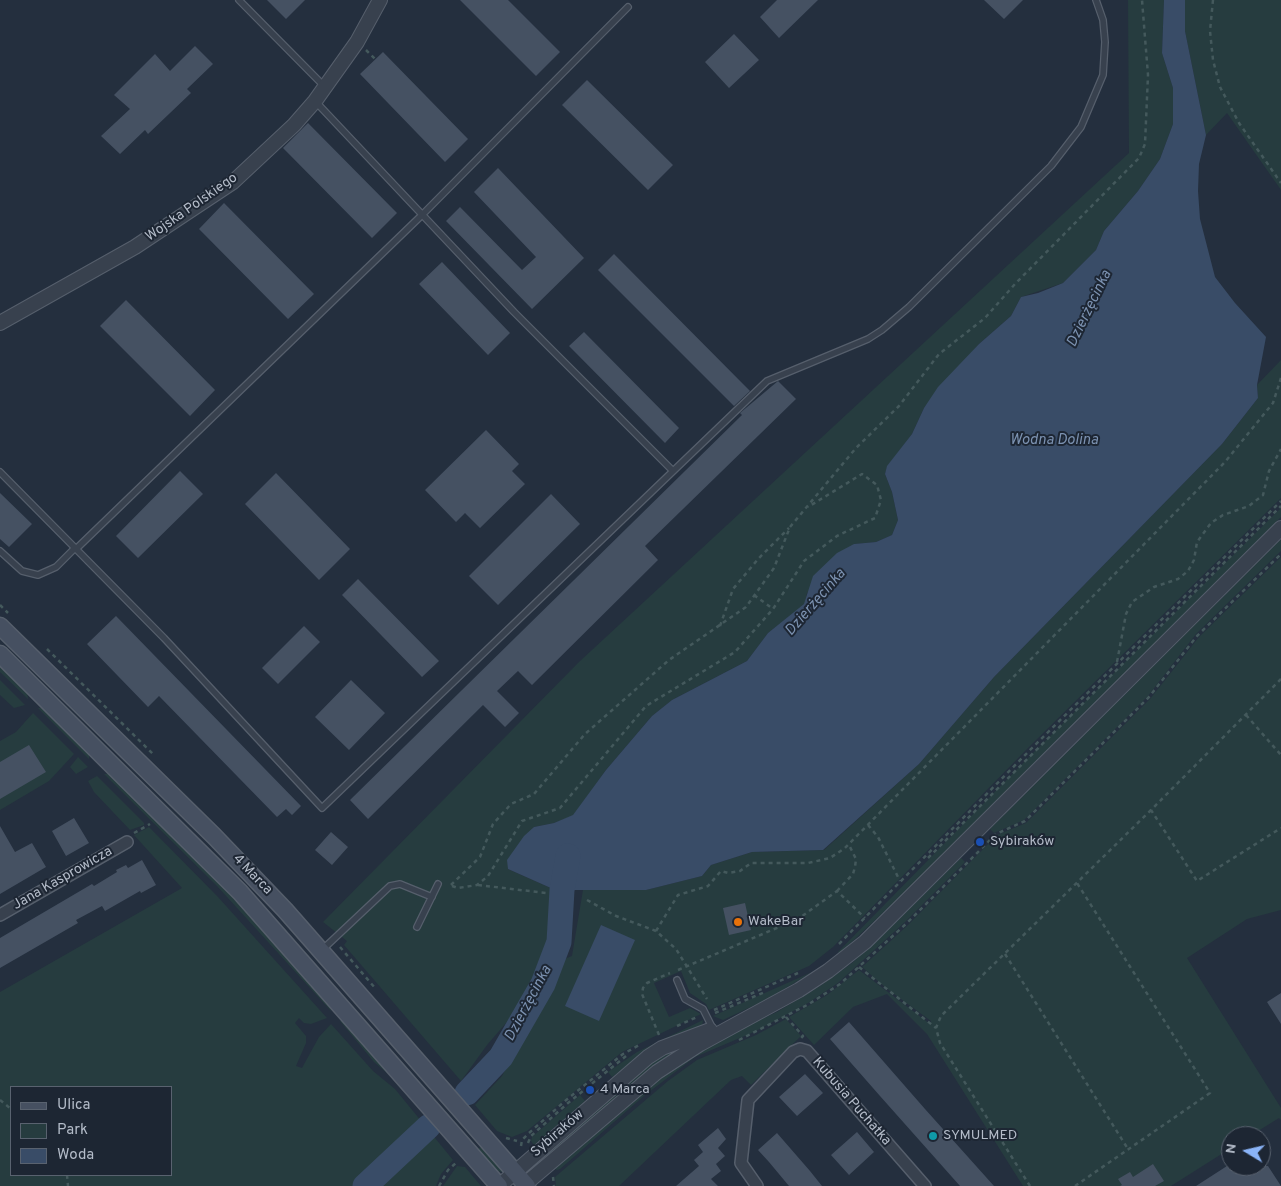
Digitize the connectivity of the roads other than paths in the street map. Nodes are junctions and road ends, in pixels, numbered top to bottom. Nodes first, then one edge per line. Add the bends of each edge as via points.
1 (239, 0) edge
2 (380, 0) edge
3 (1096, 0) edge
4 (628, 7) dead end
5 (326, 87) junction
6 (314, 101) junction
7 (422, 215) junction
8 (0, 323) edge
9 (673, 471) junction
10 (0, 472) edge
11 (1281, 528) edge
12 (76, 549) junction
13 (0, 551) edge
14 (0, 626) edge
15 (0, 654) edge
16 (127, 842) road end
17 (438, 884) road end
18 (432, 897) junction
19 (0, 915) edge
20 (417, 927) dead end
21 (322, 950) junction
22 (677, 980) dead end
23 (712, 1016) junction
24 (750, 1016) junction
25 (522, 1182) edge
26 (751, 1184) edge
27 (499, 1186) edge
28 (925, 1186) edge

1 - 5 lane
2 - 5 street, Wojska Polskiego via 357,42
3 - 9 lane via 1103,20 1104,75 1081,127 1051,166 910,307 882,330 868,339 767,381
4 - 7 lane
5 - 6 street, Wojska Polskiego
6 - 7 lane
6 - 8 street, Wojska Polskiego via 294,125 234,182 151,238
7 - 9 lane
7 - 12 lane
9 - 12 lane via 322,808 164,638
10 - 12 lane
11 - 24 street, Sybiraków via 874,934 815,981
12 - 13 lane via 56,567 38,575 22,571
14 - 21 main road, 4 Marca via 214,836
15 - 27 main road, 4 Marca via 240,892
16 - 19 street, Jana Kasprowicza
17 - 18 lane
18 - 20 lane
18 - 21 lane via 400,884 390,886
21 - 25 main road, 4 Marca
22 - 23 lane via 685,999
23 - 24 street, Sybiraków
23 - 25 street, Sybiraków via 656,1051
24 - 25 street, Sybiraków via 690,1049 647,1078
25 - 27 street, Sybiraków
26 - 28 street, Kubusia Puchatka via 741,1163 748,1100 793,1052 800,1049 808,1051

